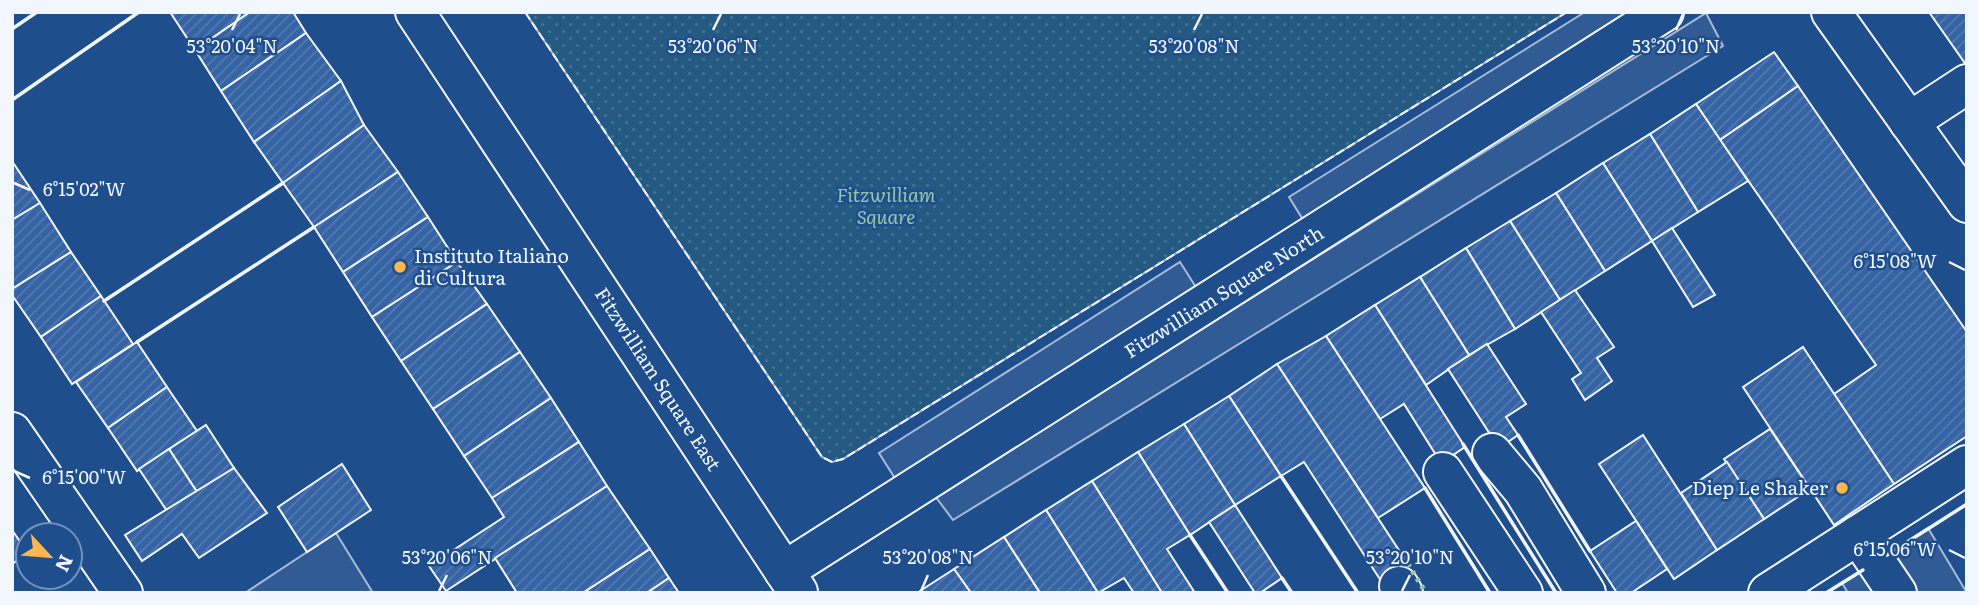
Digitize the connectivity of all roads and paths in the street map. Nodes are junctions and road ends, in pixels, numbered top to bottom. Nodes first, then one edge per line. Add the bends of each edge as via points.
1 (415, 12) edge
2 (1664, 12) edge
3 (1831, 12) edge
4 (1967, 84) edge
5 (1909, 122) junction
6 (1967, 203) edge
7 (12, 432) edge
8 (1492, 453) dead end
9 (1967, 465) edge
10 (1443, 472) dead end
11 (1858, 535) junction
12 (791, 582) edge
13 (123, 593) edge
14 (1523, 593) edge
15 (1586, 593) edge
16 (1768, 593) edge
17 (1897, 593) edge

1 - 12 street, Fitzwilliam Square East
2 - 12 street, Fitzwilliam Square North
3 - 5 street
4 - 5 street
5 - 6 street
7 - 13 street
8 - 15 street via 1523,490
9 - 11 street
10 - 14 street
11 - 16 street
11 - 17 street

